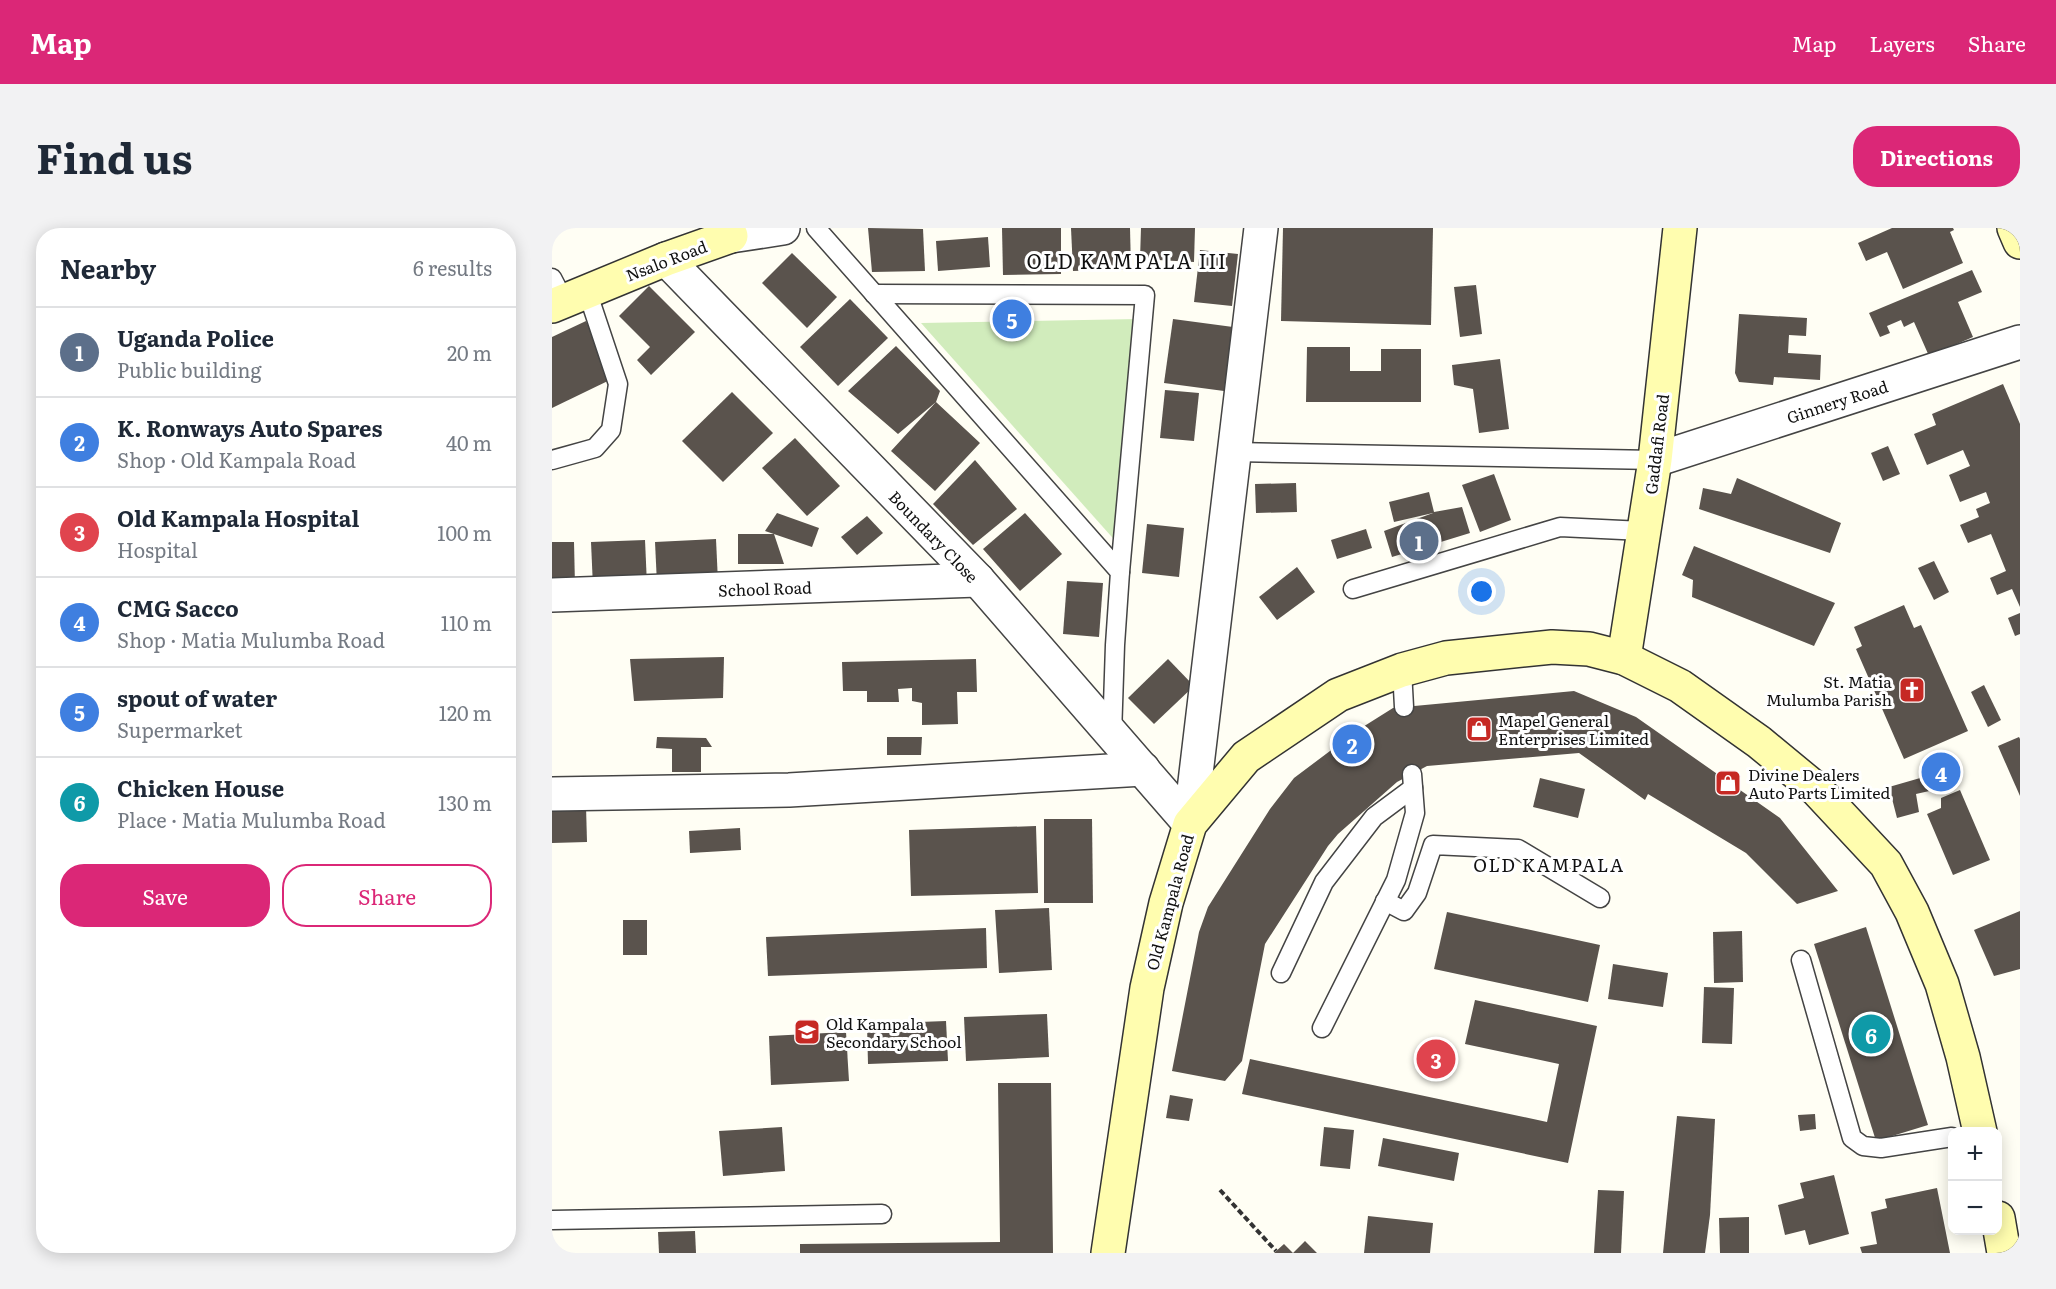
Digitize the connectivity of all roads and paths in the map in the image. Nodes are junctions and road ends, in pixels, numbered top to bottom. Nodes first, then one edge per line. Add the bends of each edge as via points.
1 (783, 228) edge
2 (816, 228) edge
3 (1262, 228) edge
4 (1680, 228) edge
5 (2014, 228) edge
6 (729, 232) edge
7 (2020, 242) edge
8 (666, 259) junction
9 (564, 294) edge
10 (874, 294) junction
11 (2020, 342) edge
12 (1235, 452) junction
13 (552, 460) edge
14 (1655, 460) junction
15 (1643, 531) junction
16 (1120, 572) junction
17 (978, 580) junction
18 (1353, 589) dead end
19 (552, 595) edge
20 (1624, 658) junction
21 (1402, 670) junction
22 (1404, 707) dead end
23 (1112, 735) junction
24 (1143, 769) junction
25 (552, 794) edge
26 (1190, 824) junction
27 (1600, 898) dead end
28 (1385, 901) junction
29 (1801, 960) dead end
30 (1281, 973) dead end
31 (1322, 1028) dead end
32 (1979, 1127) edge
33 (1948, 1138) edge
34 (1220, 1190) dead end
35 (882, 1214) dead end
36 (552, 1220) edge
37 (2001, 1235) edge
38 (1276, 1251) dead end
39 (1108, 1253) edge
40 (2004, 1253) edge

1 - 6 street, Nsalo Road
2 - 10 lane
3 - 12 street
4 - 14 street, Gaddafi Road
5 - 7 street
6 - 8 street, Nsalo Road
8 - 9 street, Nsalo Road
8 - 17 street, Boundary Close
9 - 13 lane via 618,384 610,430 595,448
10 - 16 lane
10 - 16 lane via 1145,295
11 - 14 street, Ginnery Road
12 - 14 lane
12 - 26 street
14 - 15 street, Gaddafi Road
15 - 18 lane via 1560,527
15 - 20 street, Gaddafi Road
16 - 23 lane
17 - 19 street, School Road
17 - 23 street, Boundary Close
20 - 21 street, Old Kampala Road via 1589,649 1552,647 1446,658
20 - 32 street, Old Kampala Road via 1680,686 1759,742 1816,789 1886,864 1912,912 1942,984
21 - 22 lane
21 - 26 street, Old Kampala Road via 1338,695 1246,758
23 - 24 street, Boundary Close
24 - 25 street via 789,790
24 - 26 street, Boundary Close
26 - 39 street, Old Kampala Road via 1166,903 1147,988
27 - 28 lane via 1518,849 1433,845 1417,893 1404,911
28 - 30 lane via 1396,880 1415,813 1412,781 1374,817 1324,882
28 - 31 lane
29 - 33 lane via 1852,1138 1863,1146 1881,1148
34 - 38 path
35 - 36 lane
37 - 40 street

